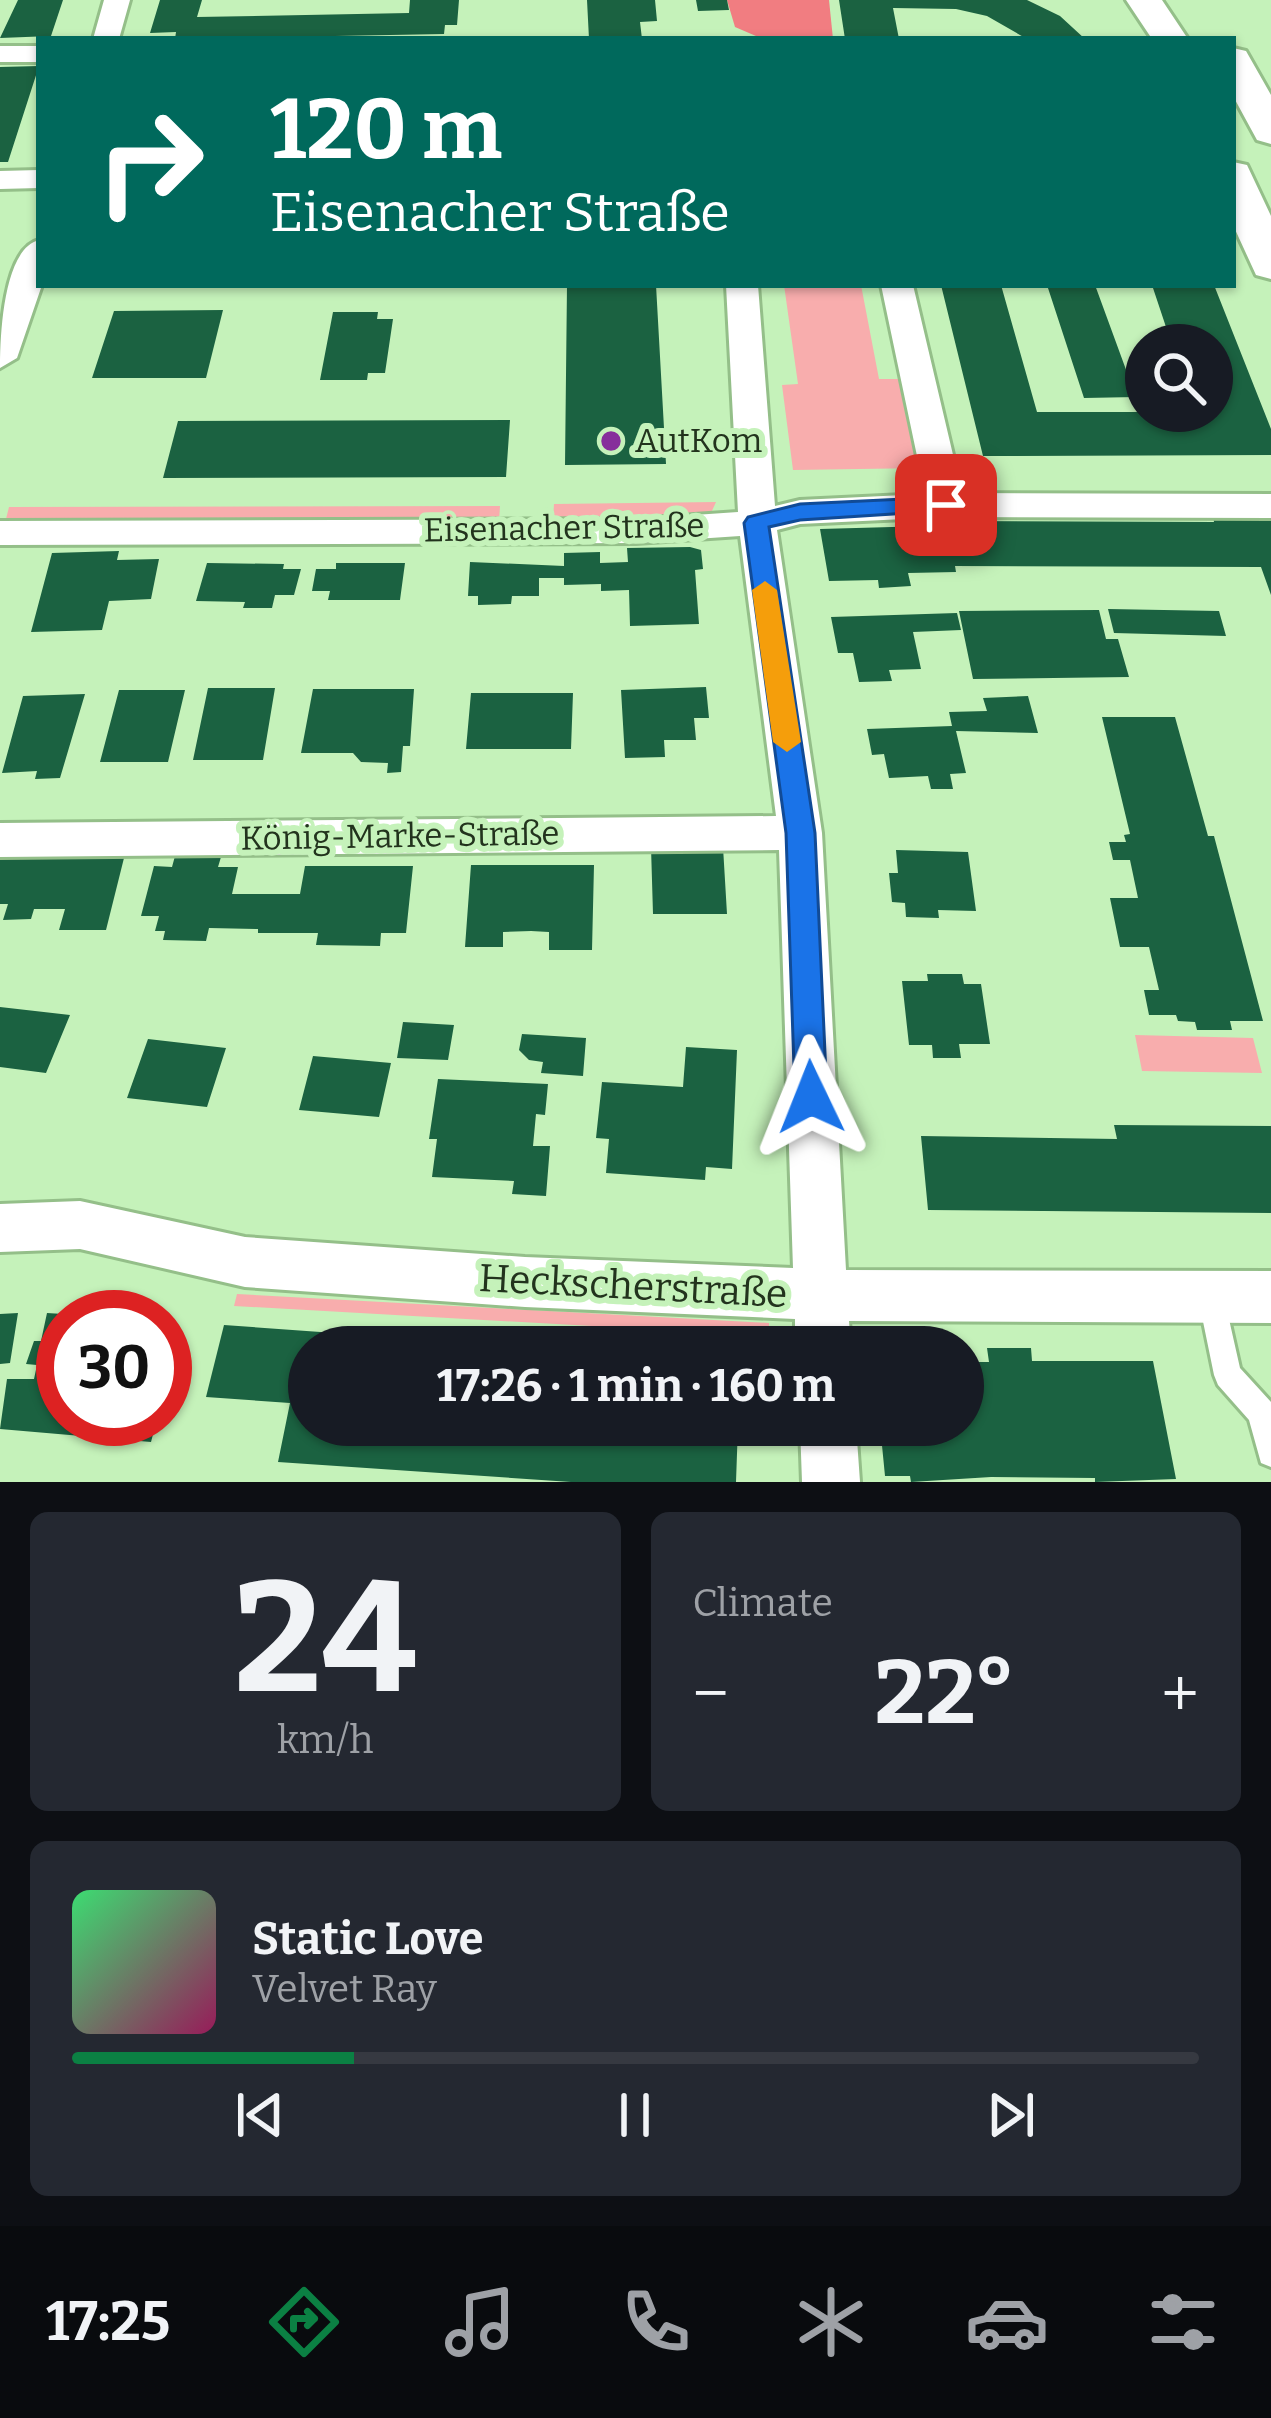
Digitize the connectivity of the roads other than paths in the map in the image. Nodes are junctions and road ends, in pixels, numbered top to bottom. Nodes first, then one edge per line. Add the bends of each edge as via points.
1 (117, 0) edge
2 (1144, 0) edge
3 (107, 36) edge
4 (1168, 36) edge
5 (0, 54) edge
6 (36, 54) edge
7 (1236, 72) edge
8 (1271, 132) edge
9 (36, 179) edge
10 (0, 180) edge
11 (1236, 181) edge
12 (36, 257) edge
13 (1271, 266) edge
14 (742, 288) edge
15 (898, 288) edge
16 (0, 358) edge
17 (946, 505) junction
18 (1271, 506) edge
19 (757, 523) junction
20 (0, 533) edge
21 (800, 833) junction
22 (0, 840) edge
23 (0, 1228) edge
24 (1211, 1297) junction
25 (1271, 1297) edge
26 (821, 1321) edge
27 (829, 1446) edge
28 (1271, 1453) edge
29 (831, 1482) edge

1 - 3 street
2 - 4 main road
5 - 6 street
7 - 8 main road
9 - 10 street
11 - 13 main road
12 - 16 street
14 - 19 street
15 - 17 street
17 - 18 street, Eisenacher Straße
17 - 19 street, Eisenacher Straße via 800,512
19 - 20 street, Eisenacher Straße via 636,531
19 - 21 street
21 - 22 street, König-Marke-Straße
21 - 26 street
23 - 26 street, Heckscherstraße via 80,1225 245,1262 525,1282
24 - 25 street, Heckscherstraße
24 - 26 street, Heckscherstraße
24 - 28 lane via 1228,1375 1262,1413
27 - 29 street

